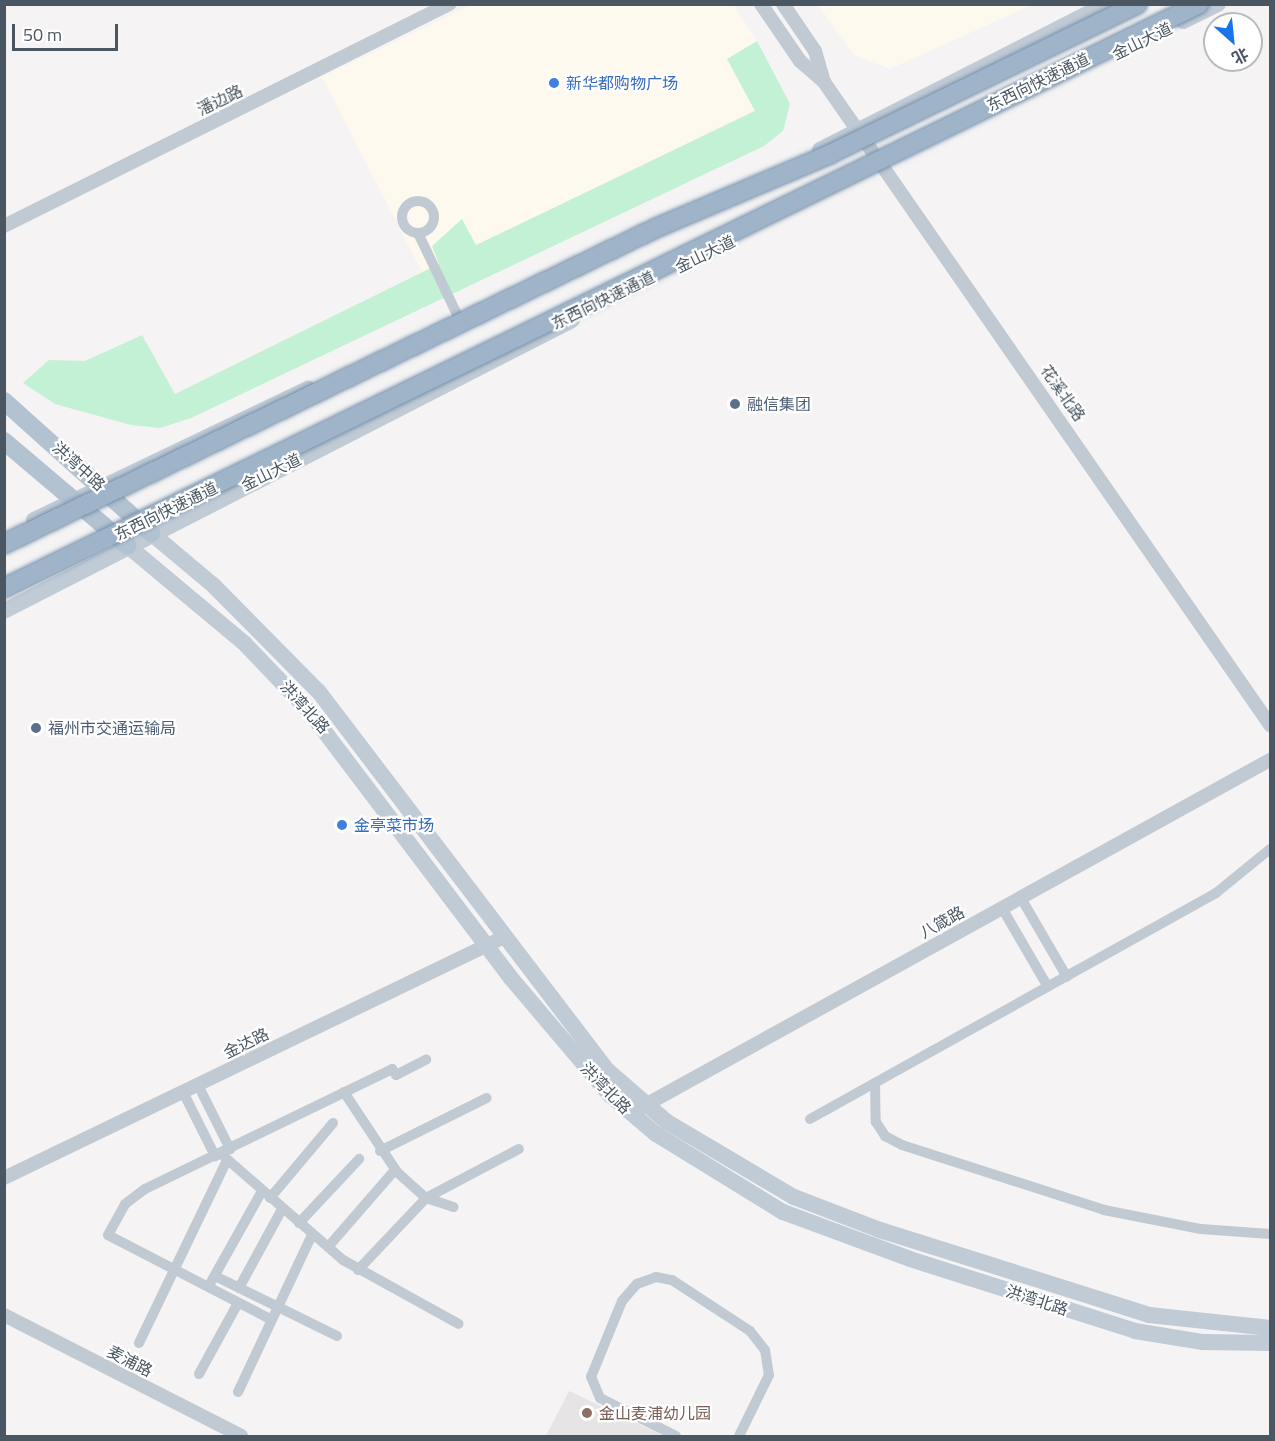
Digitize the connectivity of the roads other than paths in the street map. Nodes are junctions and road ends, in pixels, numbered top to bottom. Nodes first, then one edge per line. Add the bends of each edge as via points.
1 (450, 4) edge
2 (761, 4) edge
3 (783, 4) edge
4 (1106, 4) edge
5 (1137, 4) edge
6 (1199, 4) edge
7 (1218, 4) edge
8 (824, 82) junction
9 (857, 129) junction
10 (883, 166) junction
11 (4, 226) edge
12 (418, 233) dead end
13 (462, 325) junction
14 (4, 401) edge
15 (4, 441) edge
16 (102, 486) junction
17 (74, 500) junction
18 (151, 533) junction
19 (4, 538) edge
20 (4, 544) edge
21 (128, 546) junction
22 (4, 588) edge
23 (4, 610) edge
24 (1270, 725) edge
25 (1270, 760) edge
26 (1270, 849) edge
27 (1021, 898) junction
28 (1002, 908) junction
29 (502, 938) junction
30 (485, 946) junction
31 (1067, 977) junction
32 (1048, 987) junction
33 (426, 1060) dead end
34 (875, 1083) junction
35 (198, 1085) junction
36 (183, 1092) junction
37 (344, 1092) junction
38 (487, 1098) dead end
39 (646, 1105) junction
40 (630, 1113) junction
41 (810, 1119) dead end
42 (333, 1123) dead end
43 (519, 1149) dead end
44 (380, 1151) junction
45 (223, 1154) junction
46 (358, 1159) dead end
47 (396, 1170) junction
48 (4, 1178) edge
49 (266, 1194) junction
50 (426, 1198) junction
51 (454, 1207) dead end
52 (282, 1209) junction
53 (299, 1223) junction
54 (1270, 1234) edge
55 (312, 1235) junction
56 (328, 1247) junction
57 (174, 1270) junction
58 (358, 1270) junction
59 (215, 1276) junction
60 (208, 1287) junction
61 (239, 1288) junction
62 (238, 1303) junction
63 (277, 1306) junction
64 (4, 1315) edge
65 (270, 1319) junction
66 (459, 1324) dead end
67 (1270, 1328) edge
68 (337, 1336) dead end
69 (139, 1343) dead end
70 (1270, 1343) edge
71 (199, 1374) dead end
72 (238, 1392) dead end
73 (241, 1437) edge
74 (676, 1437) edge
75 (739, 1437) edge

1 - 11 street, 潘边路
2 - 8 street via 800,62
3 - 8 street via 815,51
4 - 9 main road
5 - 20 highway, 东西向快速通道, bridge via 830,154 656,228
6 - 22 highway, 东西向快速通道, bridge
7 - 10 main road, 金山大道
8 - 9 street, 花溪北路
9 - 10 street, 花溪北路
9 - 13 main road
10 - 18 main road, 金山大道
10 - 24 street, 花溪北路
12 - 13 street
13 - 16 main road via 270,403
14 - 16 main road, 洪湾中路
15 - 17 main road
16 - 17 main road
16 - 18 main road, 洪湾中路
17 - 19 main road
17 - 21 main road
18 - 21 main road, 金山大道
18 - 29 main road, 洪湾北路 via 213,585 319,692
21 - 23 main road, 金山大道
21 - 30 main road, 洪湾北路 via 245,644 309,711
25 - 27 street, 八箴路
26 - 31 street via 1228,886
27 - 28 street, 八箴路
27 - 31 street
28 - 32 street
28 - 39 street, 八箴路
29 - 30 street, 金达路
29 - 39 main road, 洪湾北路 via 606,1069
30 - 35 street, 金达路
30 - 40 main road, 洪湾北路
31 - 32 street
32 - 34 street
33 - 37 street via 396,1075 392,1069
34 - 41 street
34 - 54 street via 876,1122 885,1136 902,1145 1104,1210 1201,1229
35 - 36 street, 金达路
35 - 45 street
36 - 45 street
36 - 48 street, 金达路
37 - 44 street
37 - 45 street
38 - 44 street
39 - 40 street, 八箴路
39 - 67 main road, 洪湾北路 via 741,1169 846,1219 1149,1315
40 - 70 main road, 洪湾北路 via 732,1184 832,1232 1135,1331 1203,1342
42 - 49 street
43 - 50 street
44 - 47 street
45 - 49 street
45 - 57 street
45 - 57 street via 131,1197 108,1235
46 - 53 street
47 - 50 street
47 - 56 street
49 - 52 street
49 - 59 street
50 - 51 street
50 - 58 street
52 - 53 street
52 - 61 street
53 - 55 street
55 - 56 street
55 - 63 street
56 - 58 street
57 - 60 street
57 - 69 street
58 - 66 street
59 - 60 street
59 - 61 street
60 - 62 street
61 - 63 street
62 - 65 street
62 - 71 street
63 - 65 street
63 - 68 street
64 - 73 street, 麦浦路
65 - 72 street
74 - 75 street via 600,1398 591,1377 622,1301 638,1284 656,1277 672,1280 750,1331 765,1350 769,1375

